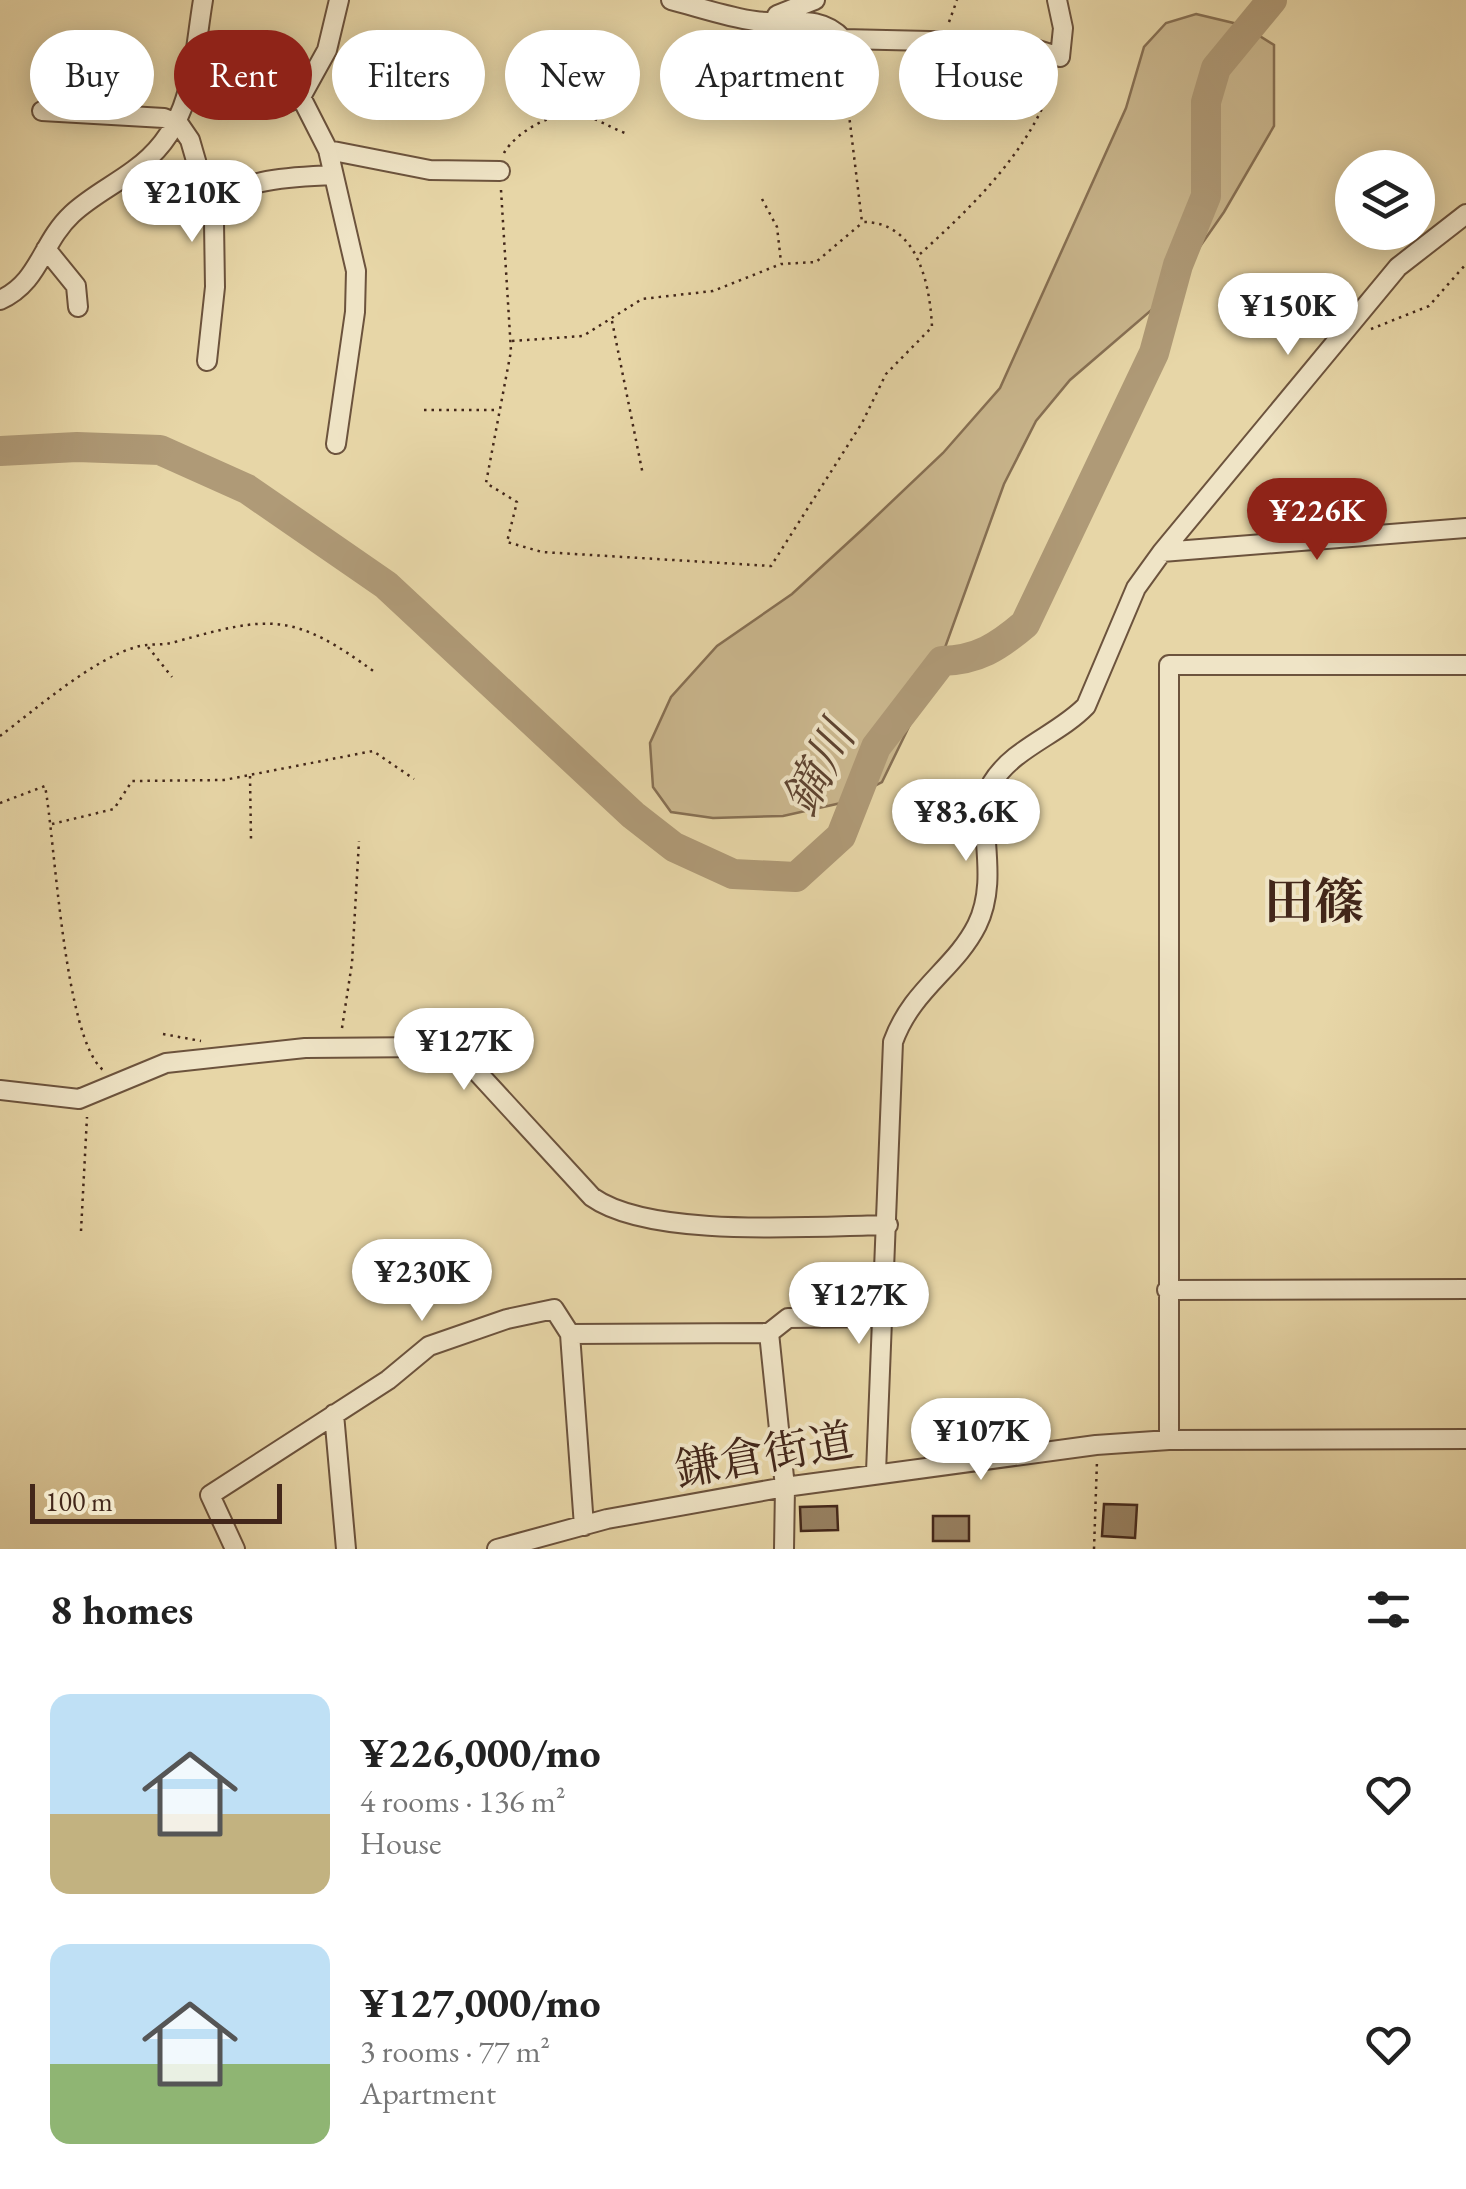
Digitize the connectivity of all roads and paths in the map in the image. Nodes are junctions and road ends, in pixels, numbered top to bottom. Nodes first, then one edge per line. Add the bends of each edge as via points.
1 (203, 0) edge
2 (339, 0) edge
3 (670, 0) edge
4 (815, 0) edge
5 (1057, 0) edge
6 (758, 22) junction
7 (199, 30) edge
8 (835, 30) edge
9 (879, 40) edge
10 (1060, 57) junction
11 (312, 77) edge
12 (312, 119) edge
13 (154, 120) edge
14 (180, 120) edge
15 (848, 120) edge
16 (179, 124) junction
17 (625, 133) dead end
18 (328, 150) junction
19 (500, 171) junction
20 (333, 175) junction
21 (762, 198) dead end
22 (210, 210) junction
23 (1466, 214) edge
24 (862, 222) junction
25 (46, 249) junction
26 (918, 255) junction
27 (781, 264) junction
28 (1466, 264) edge
29 (0, 300) edge
30 (78, 307) dead end
31 (612, 320) junction
32 (1345, 327) junction
33 (510, 341) junction
34 (207, 361) dead end
35 (424, 410) dead end
36 (500, 410) junction
37 (336, 444) dead end
38 (642, 476) dead end
39 (1466, 528) edge
40 (1162, 552) junction
41 (148, 646) junction
42 (1466, 665) edge
43 (376, 673) dead end
44 (172, 678) dead end
45 (0, 736) edge
46 (250, 774) junction
47 (414, 779) dead end
48 (0, 803) edge
49 (52, 824) junction
50 (251, 839) dead end
51 (360, 841) dead end
52 (334, 1033) dead end
53 (121, 1082) junction
54 (0, 1090) edge
55 (79, 1099) junction
56 (888, 1225) junction
57 (81, 1231) dead end
58 (1167, 1290) junction
59 (1466, 1290) edge
60 (885, 1316) junction
61 (769, 1332) junction
62 (570, 1334) junction
63 (334, 1414) junction
64 (1466, 1439) edge
65 (1169, 1440) junction
66 (1096, 1445) junction
67 (876, 1472) junction
68 (784, 1487) junction
69 (584, 1526) junction
70 (236, 1549) edge
71 (346, 1549) edge
72 (497, 1549) edge
73 (784, 1549) edge
74 (1094, 1549) edge

1 - 7 street
2 - 11 street via 327,50
3 - 6 street
4 - 6 street
5 - 10 street
6 - 8 street via 806,20
9 - 10 street via 1016,43
10 - 26 path via 1044,105 1016,148 985,191
12 - 18 street
13 - 16 street
14 - 16 street
15 - 24 path
16 - 22 street
16 - 25 street via 138,168 70,216
17 - 19 path via 589,116 565,116 520,132 502,156
18 - 19 street via 430,170
18 - 20 street
19 - 33 path
20 - 22 street via 273,180 238,191
20 - 37 street via 356,271
21 - 27 path via 777,227
22 - 34 street via 216,237
23 - 32 street via 1398,267
24 - 26 path via 888,229
24 - 27 path via 816,262
25 - 29 street via 24,289
25 - 30 street via 76,286
26 - 36 path via 932,327 886,374 771,566 542,552 507,542 517,502 486,483
27 - 31 path via 713,291 632,303
28 - 32 path via 1429,306 1363,331
31 - 33 path via 583,336
31 - 38 path
32 - 40 street
33 - 36 path
35 - 36 path
39 - 40 street
40 - 56 street via 1136,588 1086,706 989,787 988,900 974,931 904,1012 892,1042
41 - 43 path via 233,624 289,626 336,643
41 - 44 path
41 - 45 path via 103,664
42 - 58 street via 1169,664
46 - 47 path via 373,751
46 - 49 path via 132,781 114,809
46 - 50 path
48 - 49 path via 44,786
49 - 53 path via 52,868 83,1029 98,1067
51 - 52 path via 352,963 343,1028
53 - 55 street
53 - 56 street via 182,1061 305,1048 432,1047 466,1060 592,1198 612,1211 726,1225
54 - 55 street
55 - 57 path via 87,1118
56 - 60 street
58 - 59 street
58 - 65 street
60 - 61 street via 788,1318
60 - 67 street
61 - 62 street
61 - 68 street
62 - 63 street via 554,1309 507,1319 429,1346
62 - 69 street
63 - 70 street via 210,1495
63 - 71 street
64 - 65 street, 鎌倉街道
65 - 66 street, 鎌倉街道
66 - 67 street, 鎌倉街道
66 - 74 path
67 - 68 street, 鎌倉街道
68 - 69 street, 鎌倉街道
68 - 73 street
69 - 72 street, 鎌倉街道

